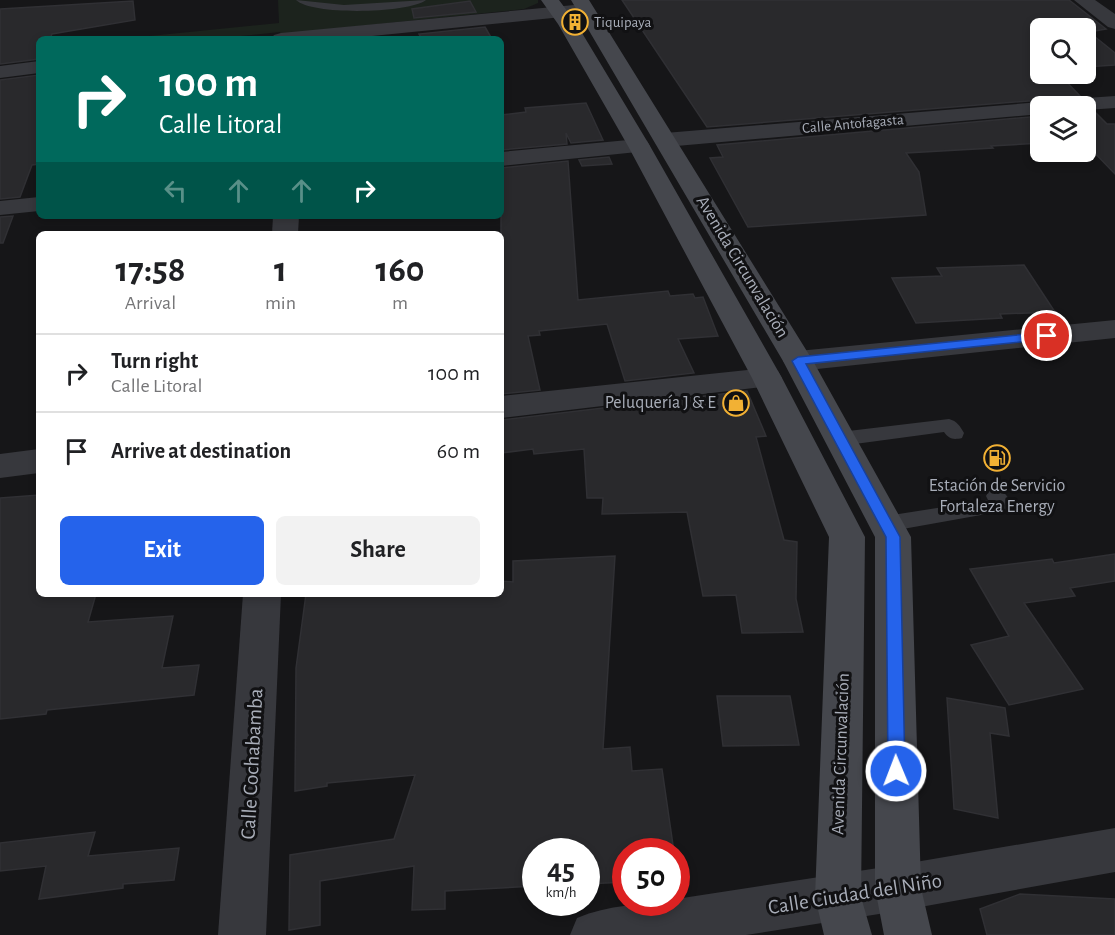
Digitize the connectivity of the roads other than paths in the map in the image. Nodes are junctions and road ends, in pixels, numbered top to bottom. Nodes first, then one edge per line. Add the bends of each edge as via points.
1 (301, 0) edge
2 (421, 0) edge
3 (1083, 0) edge
4 (583, 5) edge
5 (555, 6) edge
6 (1115, 23) edge
7 (312, 36) edge
8 (36, 67) edge
9 (0, 72) edge
10 (1115, 102) edge
11 (1096, 103) edge
12 (1030, 109) edge
13 (652, 143) junction
14 (504, 159) edge
15 (36, 204) edge
16 (0, 208) edge
17 (1115, 329) edge
18 (782, 369) junction
19 (504, 407) edge
20 (955, 433) dead end
21 (840, 439) junction
22 (36, 461) edge
23 (0, 466) edge
24 (996, 496) dead end
25 (886, 524) junction
26 (262, 597) edge
27 (1115, 850) edge
28 (898, 888) junction
29 (843, 916) edge
30 (242, 935) edge
31 (594, 935) edge
32 (908, 935) edge

1 - 2 lane via 338,8
3 - 6 street
4 - 5 street
4 - 13 main road, Avenida Circunvalación
5 - 7 street
5 - 13 main road, Avenida Circunvalación
8 - 9 street
10 - 11 street
12 - 13 street, Calle Antofagasta
13 - 14 street, Calle Antofagasta
13 - 18 main road, Avenida Circunvalación
15 - 16 street
17 - 18 street
18 - 19 street
18 - 21 main road, Avenida Circunvalación
18 - 29 main road, Avenida Circunvalación via 847,537
20 - 21 lane via 949,425
21 - 25 main road, Avenida Circunvalación
22 - 23 street
24 - 25 lane via 1002,505
25 - 28 main road, Avenida Circunvalación via 893,537
26 - 30 street, Calle Cochabamba
27 - 28 street, Calle Ciudad del Niño
28 - 29 street, Calle Ciudad del Niño
28 - 32 main road, Avenida Circunvalación
29 - 31 street, Calle Ciudad del Niño

